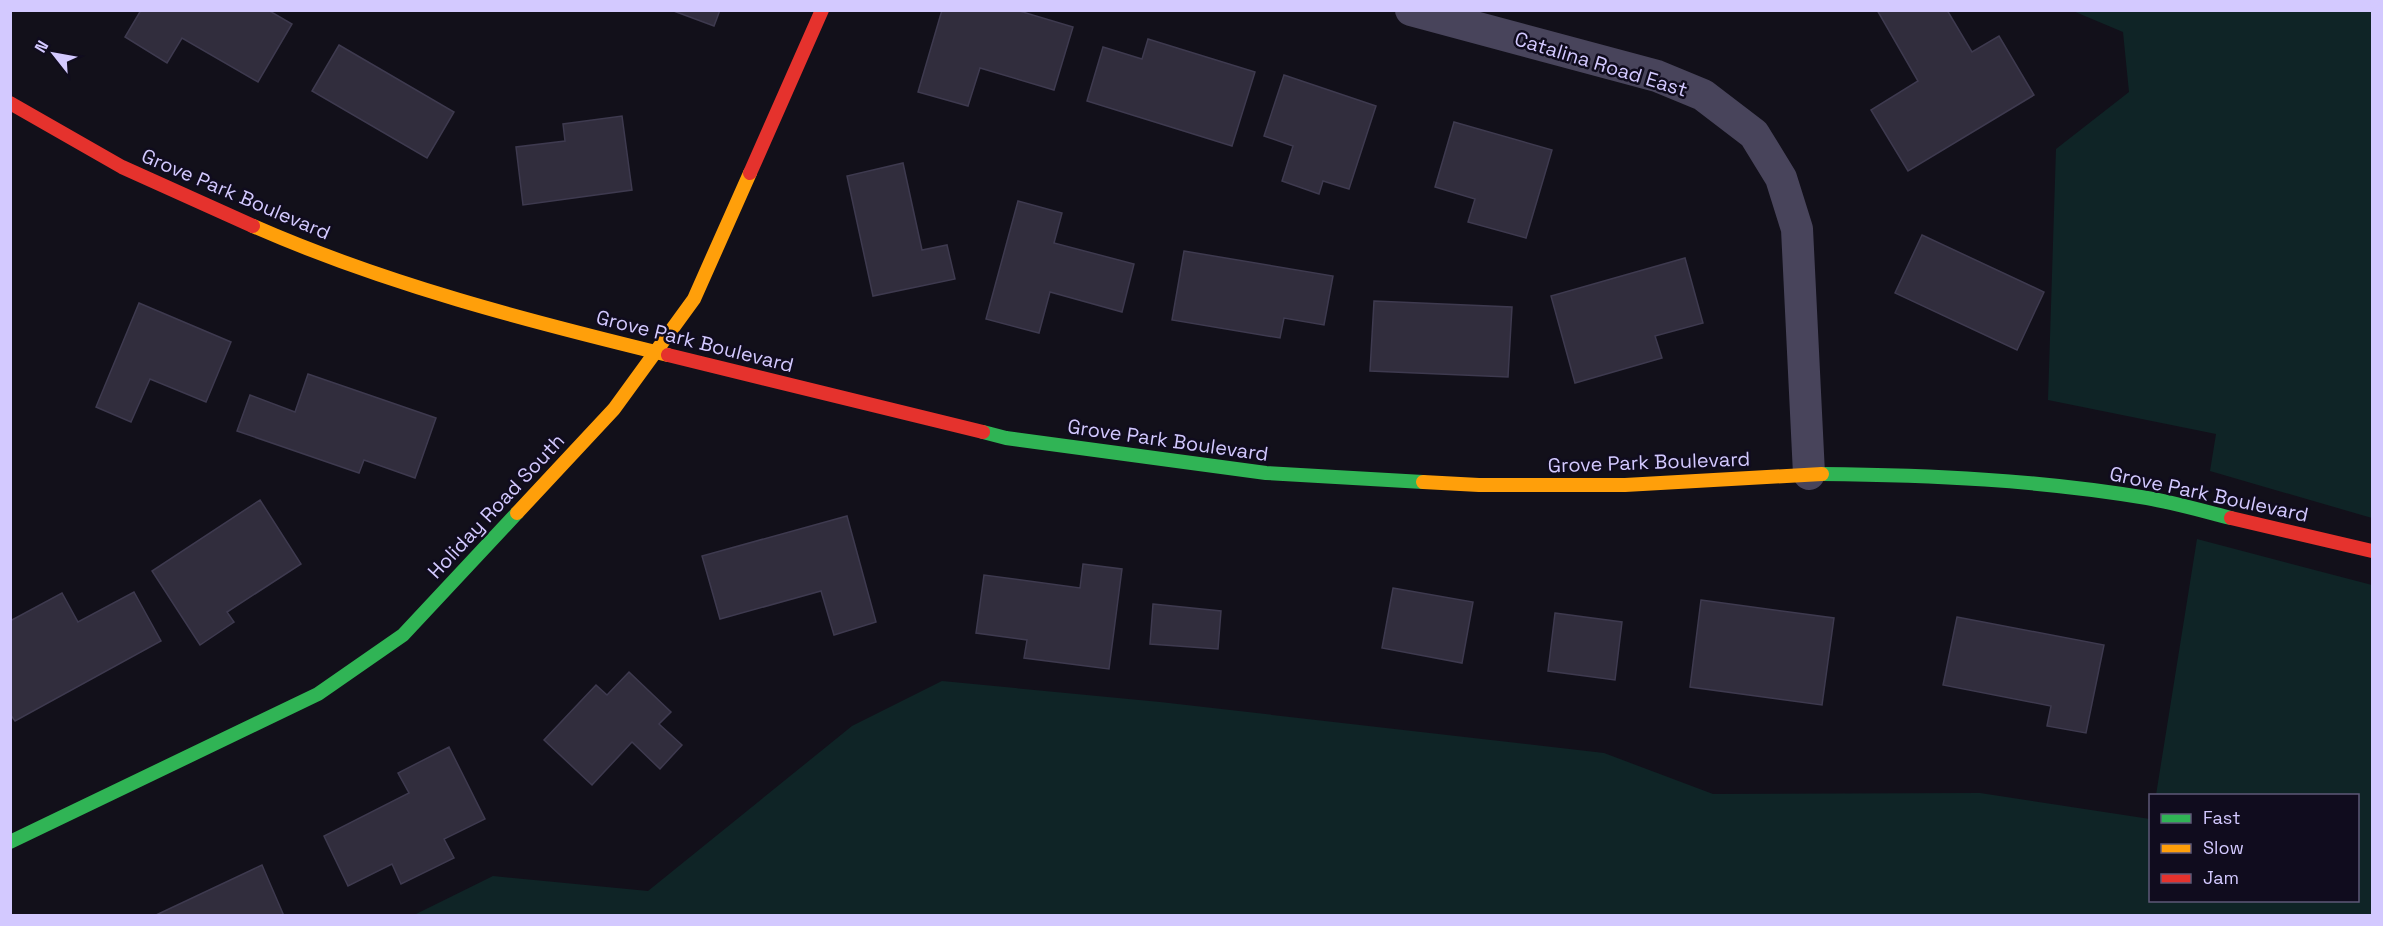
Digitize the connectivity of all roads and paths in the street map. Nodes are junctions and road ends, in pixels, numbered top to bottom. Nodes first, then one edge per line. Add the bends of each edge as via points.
1 (822, 10) edge
2 (1411, 10) edge
3 (10, 103) edge
4 (655, 352) junction
5 (1809, 474) junction
6 (2373, 551) edge
7 (10, 842) edge

1 - 4 street, Holiday Road South via 694,299
2 - 5 street, Catalina Road East via 1657,76 1703,95 1754,134 1781,178 1797,229
3 - 4 street, Grove Park Boulevard via 122,167 279,237 385,276 499,311
4 - 5 street, Grove Park Boulevard via 1006,438 1266,473 1479,485 1625,485
4 - 7 street, Holiday Road South via 614,409 403,635 318,694
5 - 6 street, Grove Park Boulevard via 1933,475 2038,483 2148,498

